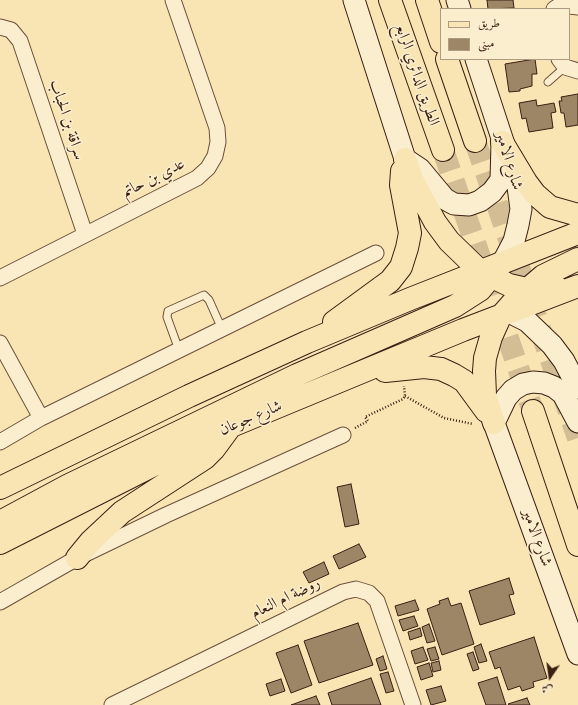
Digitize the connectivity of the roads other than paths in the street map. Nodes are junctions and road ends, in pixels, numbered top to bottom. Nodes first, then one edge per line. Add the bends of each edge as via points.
1 (173, 0) edge
2 (354, 0) edge
3 (390, 0) edge
4 (427, 0) edge
5 (547, 0) edge
6 (578, 7) edge
7 (553, 8) edge
8 (556, 8) edge
9 (0, 27) edge
10 (440, 39) edge
11 (447, 60) edge
12 (476, 60) edge
13 (567, 66) edge
14 (548, 82) dead end
15 (475, 141) tunnel mouth
16 (502, 142) junction
17 (443, 150) tunnel mouth
18 (406, 159) junction
19 (578, 215) edge
20 (578, 233) edge
21 (85, 234) junction
22 (376, 253) dead end
23 (578, 259) edge
24 (491, 270) junction
25 (0, 278) edge
26 (578, 286) edge
27 (527, 289) junction
28 (410, 299) junction
29 (466, 301) junction
30 (505, 314) junction
31 (222, 329) junction
32 (307, 342) junction
33 (0, 343) edge
34 (179, 350) junction
35 (356, 375) junction
36 (578, 388) edge
37 (533, 411) tunnel mouth
38 (41, 418) junction
39 (484, 421) junction
40 (578, 422) edge
41 (229, 427) junction
42 (344, 435) road end
43 (0, 442) edge
44 (32, 472) junction
45 (0, 479) edge
46 (0, 488) edge
47 (0, 522) edge
48 (0, 543) edge
49 (578, 545) edge
50 (77, 558) junction
51 (0, 602) edge
52 (578, 654) edge
53 (112, 705) edge
54 (413, 705) edge

1 - 21 street, عدي بن حاتم via 217,128 215,156 198,178
2 - 18 main road
3 - 17 main road, الطريق الدائري الرابع
4 - 10 main road
5 - 7 street
6 - 8 street via 560,5
9 - 21 street, سراقة بن الحباب via 11,30 20,41
11 - 15 main road
12 - 16 main road, شارع الامير
13 - 14 lane
16 - 18 main road via 501,180 492,192 469,205 454,204 445,199 420,169
16 - 19 main road via 535,194 550,207
16 - 24 main road, شارع الامير via 518,187 521,209 514,241
18 - 24 main road via 413,181 435,222 449,241
18 - 32 main road via 402,167 401,185 410,233 401,266 390,280
20 - 24 main road
21 - 25 street, عدي بن حاتم
22 - 31 street
23 - 27 main road via 543,276
24 - 27 main road
24 - 28 main road
24 - 29 main road via 480,290
26 - 27 main road via 559,290
26 - 30 main road, شارع جوعان
27 - 30 main road
28 - 29 main road
28 - 32 main road
29 - 30 main road
29 - 47 main road via 290,379 67,486
30 - 35 main road, شارع جوعان
30 - 36 main road via 527,321 552,345
30 - 39 main road via 491,337 484,358
31 - 34 street
31 - 34 lane via 209,300 204,295 168,311 167,317
32 - 44 main road
33 - 38 street
34 - 38 street
35 - 39 main road via 408,368 441,369 454,374 471,389
35 - 41 main road, شارع جوعان
37 - 49 main road
38 - 43 street
39 - 40 main road via 513,390 533,382 554,387 563,394
39 - 52 main road, شارع الامير
41 - 48 main road, شارع جوعان
41 - 50 main road via 218,444 204,458 122,512 90,541
42 - 50 street
44 - 45 main road
44 - 46 main road
50 - 51 street
53 - 54 street, روضة ام النعام via 343,592 356,589 369,594 377,601

